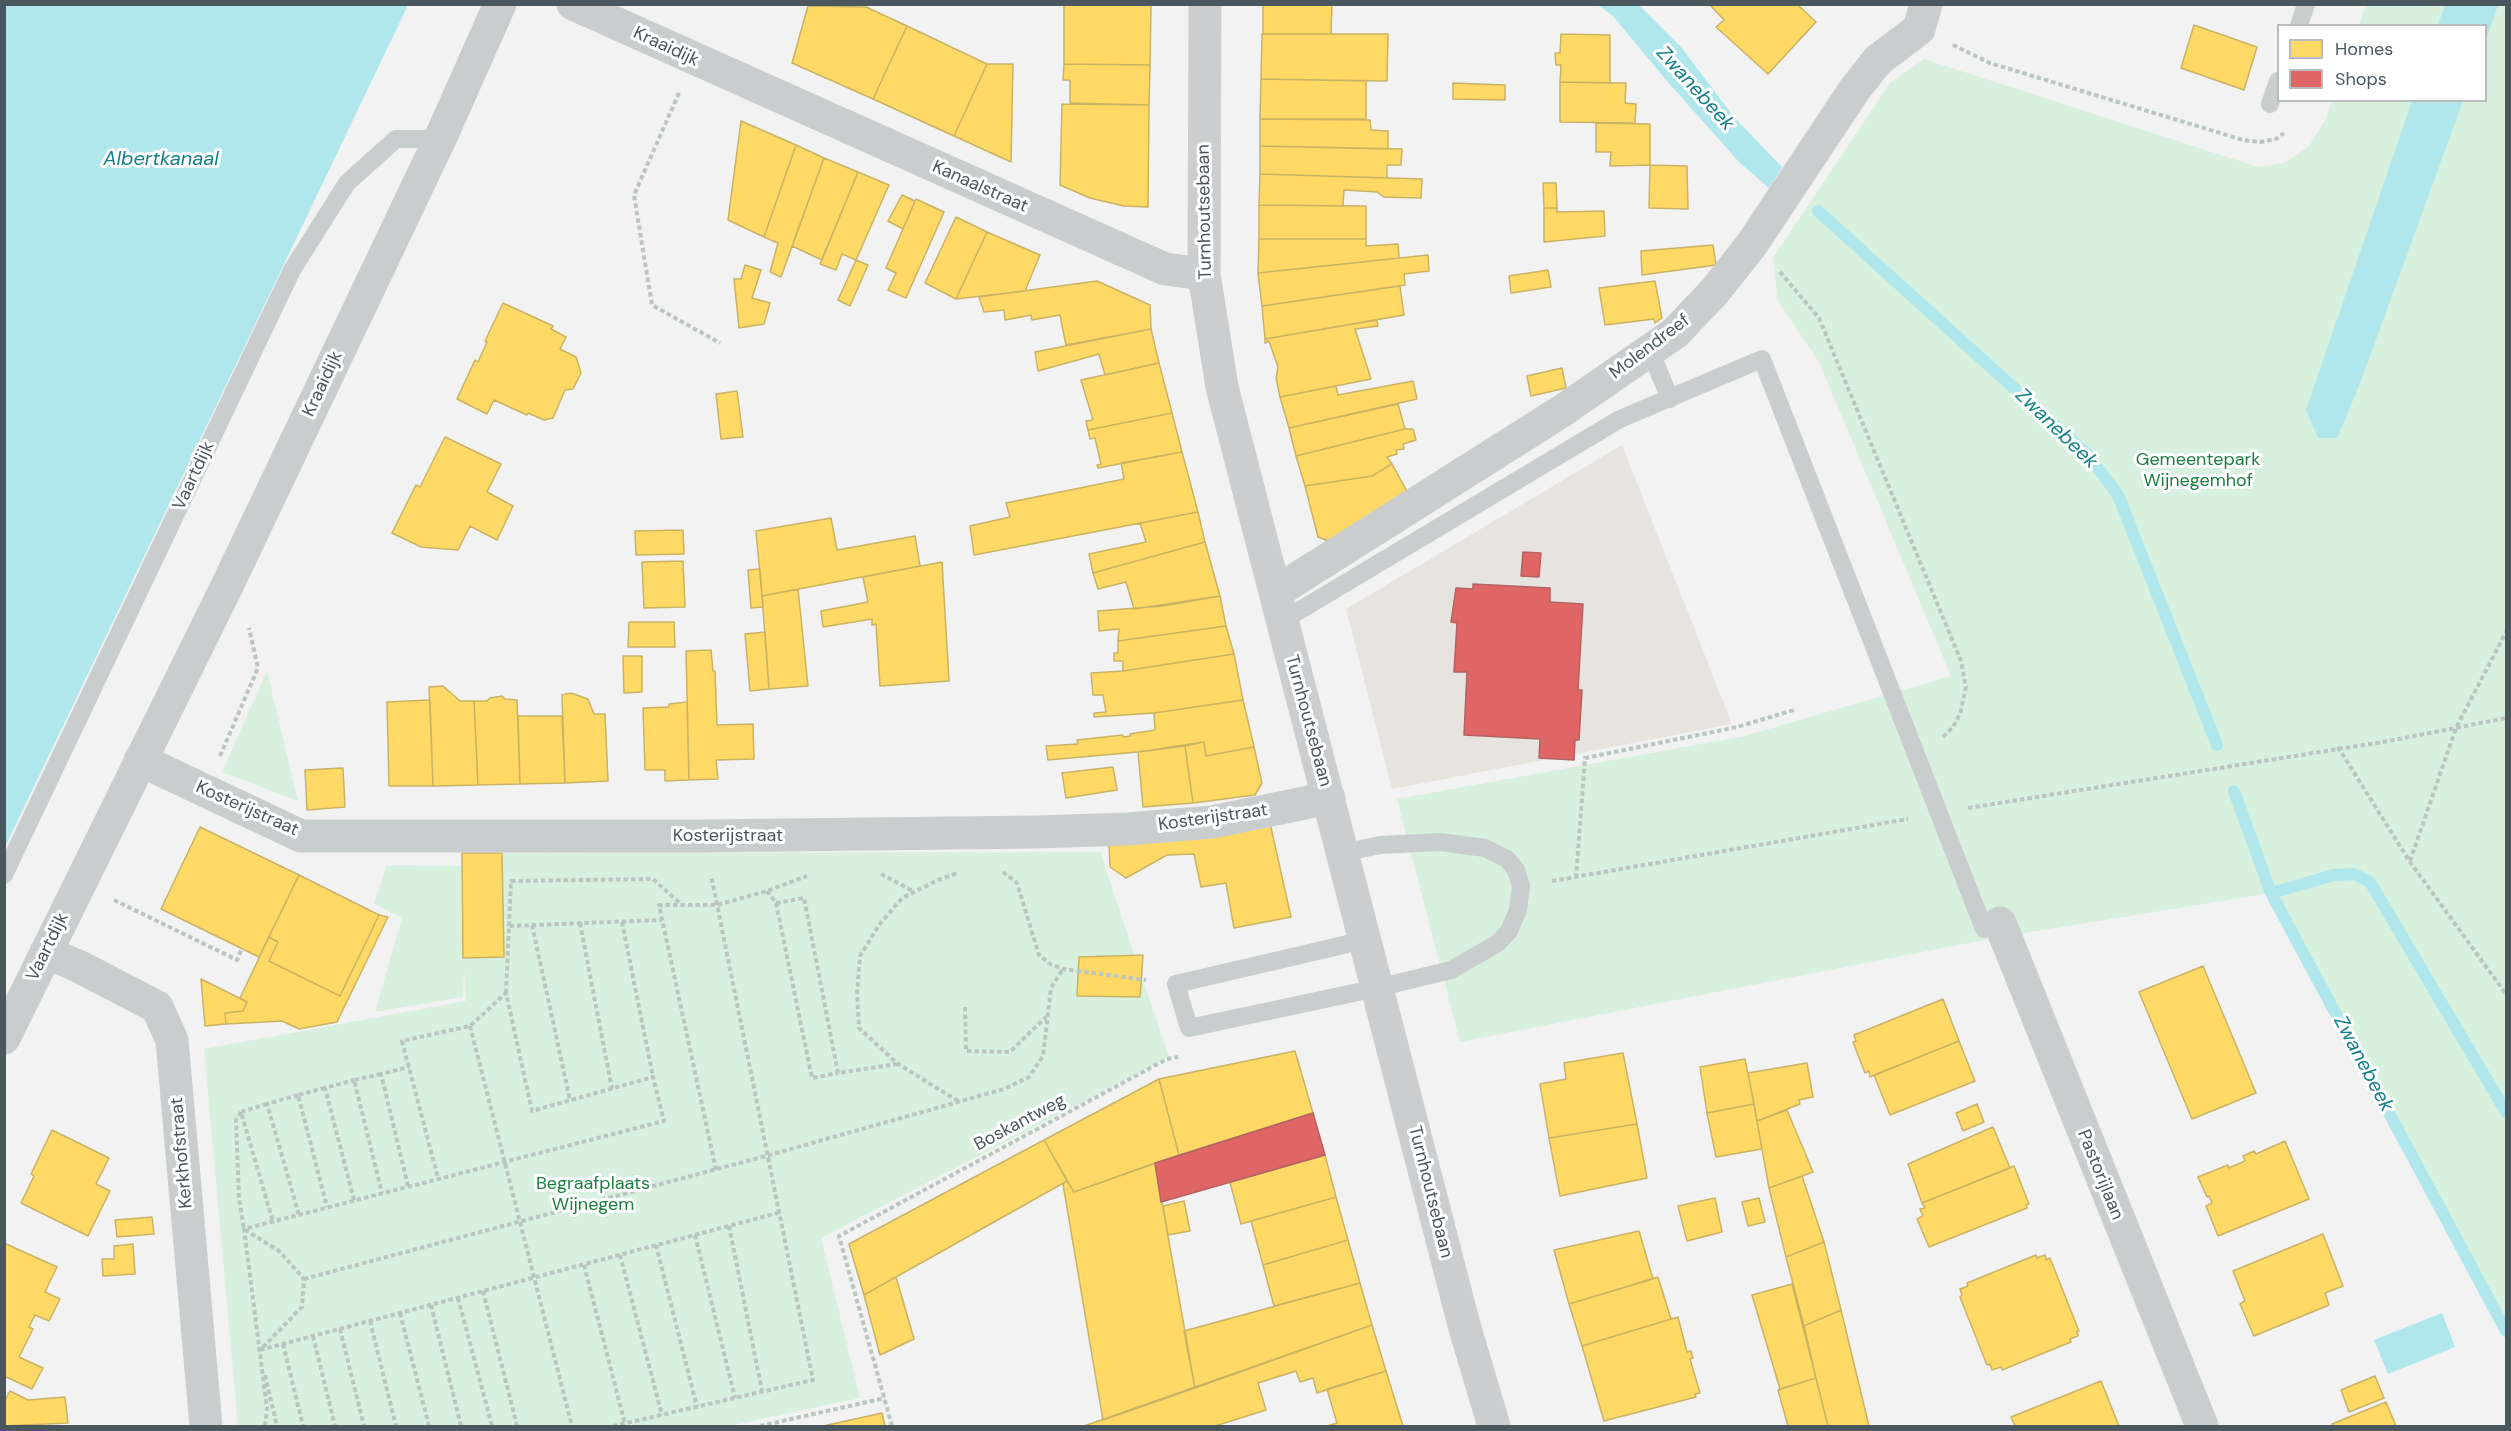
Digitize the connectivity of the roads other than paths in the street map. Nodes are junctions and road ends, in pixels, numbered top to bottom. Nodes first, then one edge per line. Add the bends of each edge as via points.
1 (500, 4) edge
2 (573, 4) edge
3 (1205, 4) edge
4 (2306, 4) edge
5 (1922, 17) edge
6 (2300, 24) edge
7 (2277, 84) edge
8 (760, 90) joint
9 (2270, 104) dead end
10 (440, 139) junction
11 (1204, 274) junction
12 (1650, 350) junction
13 (1670, 399) junction
14 (1279, 606) junction
15 (140, 760) junction
16 (1329, 798) junction
17 (1342, 853) junction
18 (4, 875) edge
19 (2000, 922) joint
20 (1365, 940) junction
21 (46, 952) junction
22 (1377, 988) junction
23 (4, 1038) edge
24 (206, 1426) edge
25 (1494, 1426) edge
26 (2202, 1426) edge

1 - 10 street, Kraaidijk
2 - 8 street, Kraaidijk
3 - 11 main road, Turnhoutsebaan
4 - 6 lane
5 - 12 street, Molendreef via 1855,88 1721,285 1675,333
7 - 9 lane
8 - 11 street, Kanaalstraat via 1165,269
10 - 15 street, Kraaidijk
10 - 18 lane, Vaartdijk via 396,139 347,183 292,270
11 - 14 main road, Turnhoutsebaan via 1222,387
12 - 13 lane
12 - 14 street, Molendreef
13 - 14 lane via 1620,419
13 - 19 lane via 1762,359 1984,928
14 - 16 main road, Turnhoutsebaan
15 - 16 street, Kosterijstraat via 301,836 703,836 1128,829 1212,822
15 - 21 street, Vaartdijk
16 - 17 main road, Turnhoutsebaan
17 - 20 main road, Turnhoutsebaan
17 - 22 lane via 1380,845 1464,844 1485,848 1507,859 1521,886 1518,910 1509,931 1498,943 1451,970
19 - 26 street, Pastorijlaan
20 - 22 main road, Turnhoutsebaan
20 - 22 lane via 1176,984 1189,1028
21 - 23 street, Vaartdijk
21 - 24 street, Kerkhofstraat via 157,1007 172,1040
22 - 25 main road, Turnhoutsebaan

